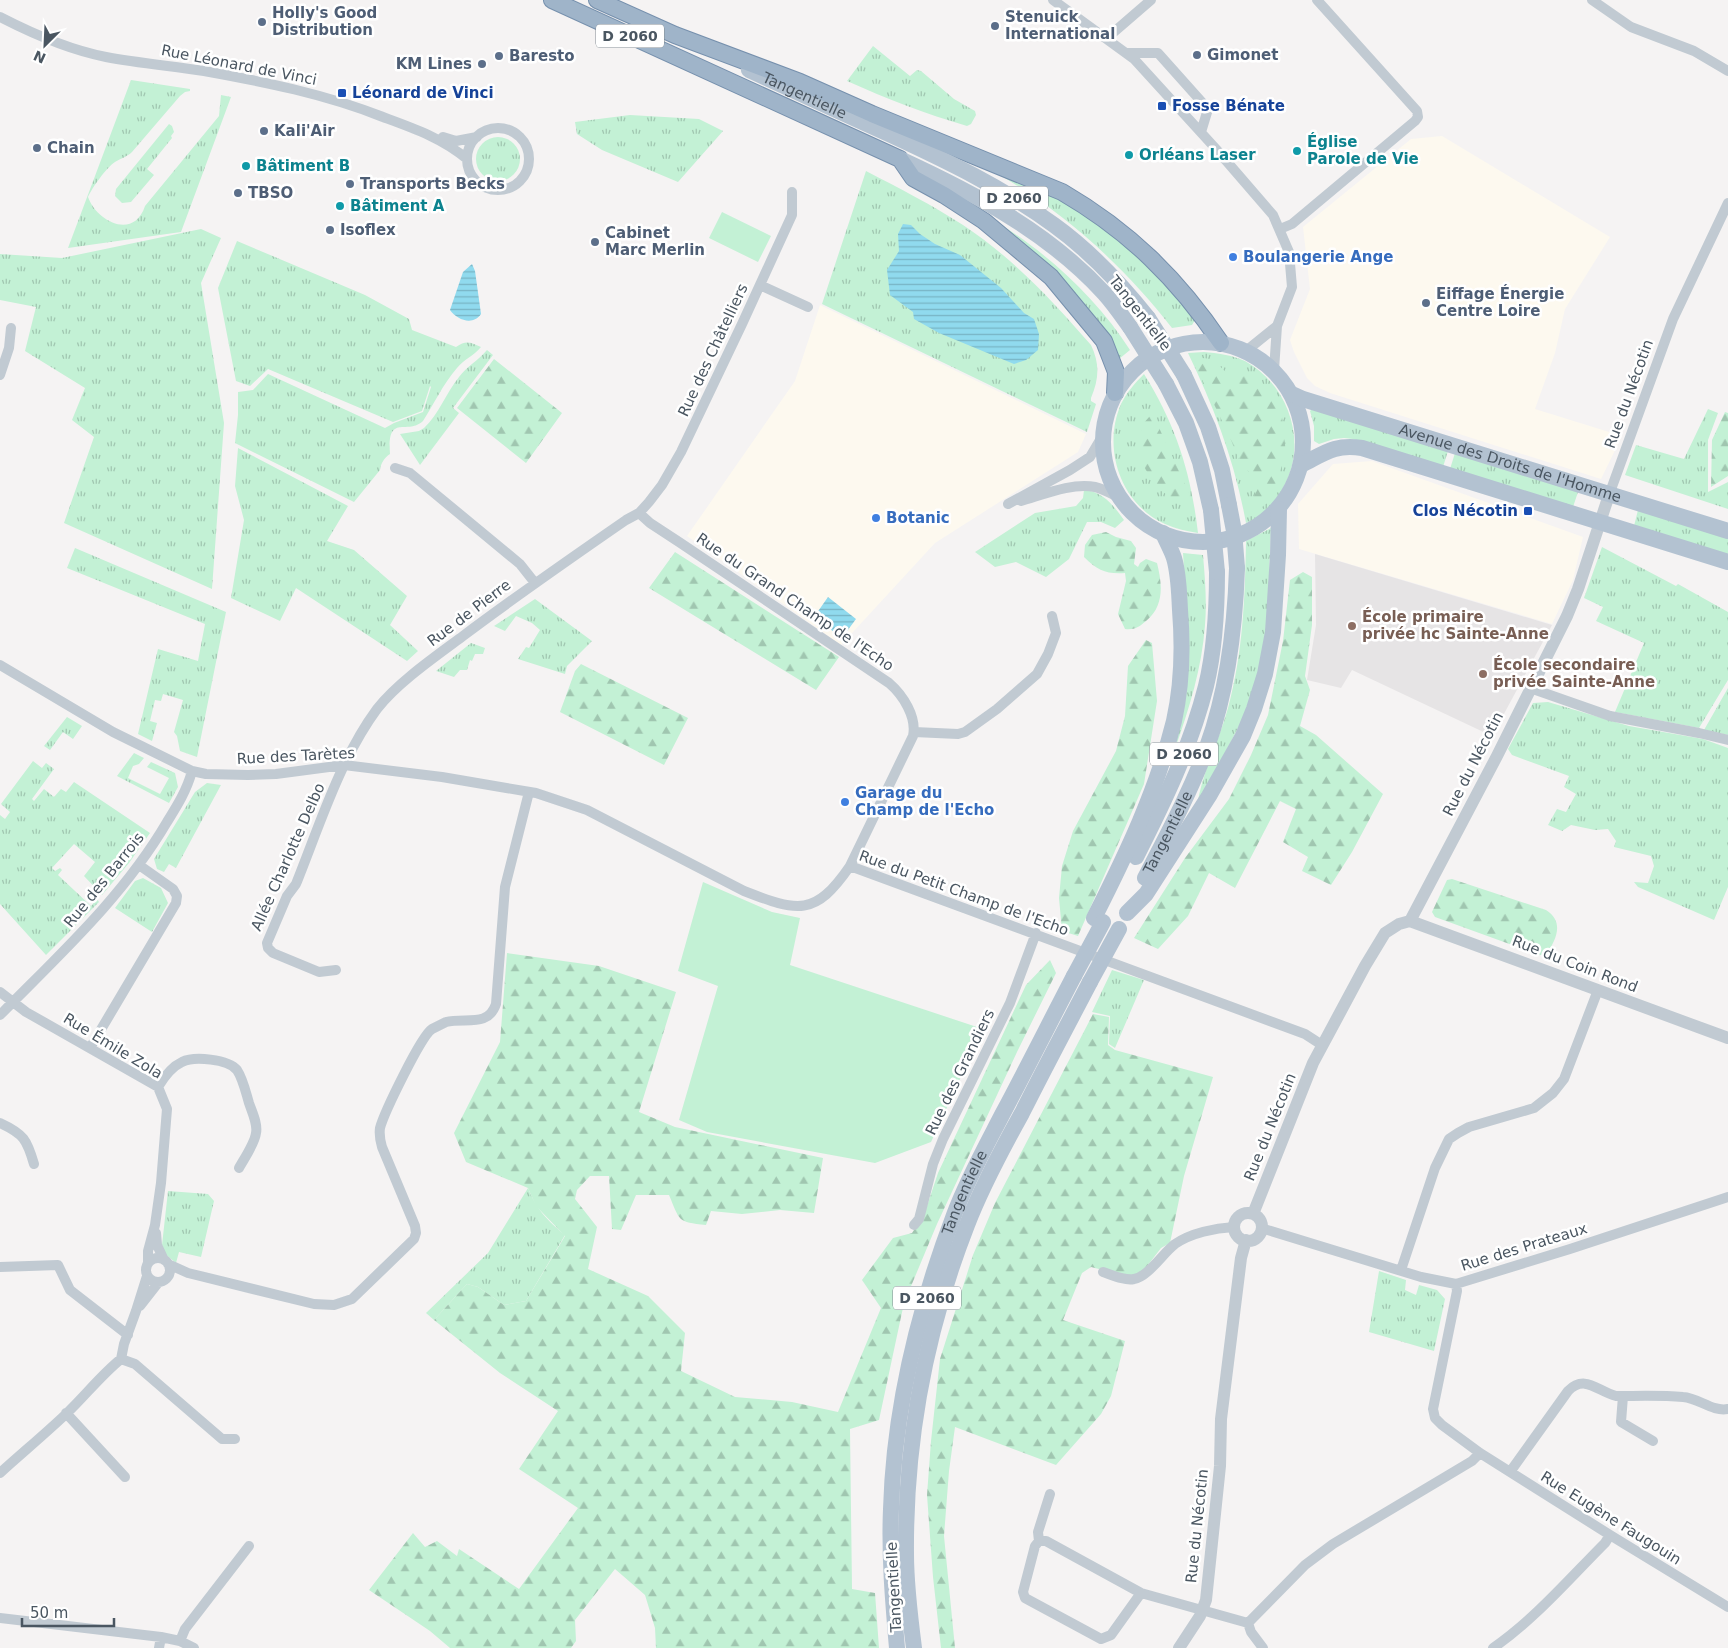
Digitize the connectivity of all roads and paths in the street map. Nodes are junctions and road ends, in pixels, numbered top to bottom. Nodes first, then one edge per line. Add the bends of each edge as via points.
1 (552, 0) edge
2 (597, 0) edge
3 (1053, 0) edge
4 (1151, 0) edge
5 (1317, 0) edge
6 (1592, 0) edge
7 (0, 17) edge
8 (675, 35) junction
9 (1107, 38) junction
10 (1127, 53) junction
11 (1728, 71) edge
12 (1201, 132) junction
13 (425, 133) junction
14 (477, 137) junction
15 (467, 159) junction
16 (900, 159) junction
17 (792, 192) dead end
18 (1728, 203) edge
19 (1280, 229) junction
20 (760, 285) junction
21 (808, 307) dead end
22 (1277, 326) junction
23 (11, 328) dead end
24 (1221, 343) junction
25 (1246, 351) junction
26 (1274, 370) junction
27 (0, 375) edge
28 (1115, 393) junction
29 (1292, 394) junction
30 (1103, 435) junction
31 (1302, 465) junction
32 (395, 468) dead end
33 (1609, 495) junction
34 (1120, 498) junction
35 (1279, 509) junction
36 (639, 513) junction
37 (1600, 522) junction
38 (1728, 531) edge
39 (1162, 533) junction
40 (1728, 562) edge
41 (535, 583) junction
42 (1052, 616) dead end
43 (0, 665) edge
44 (1530, 688) junction
45 (914, 732) junction
46 (1728, 740) edge
47 (344, 765) junction
48 (192, 771) junction
49 (529, 792) junction
50 (138, 865) junction
51 (850, 866) junction
52 (1127, 913) junction
53 (1098, 920) junction
54 (1410, 921) junction
55 (1036, 933) junction
56 (336, 970) dead end
57 (1598, 990) junction
58 (0, 992) edge
59 (12, 1002) junction
60 (0, 1015) edge
61 (1728, 1038) edge
62 (1322, 1045) junction
63 (90, 1048) junction
64 (158, 1087) junction
65 (0, 1123) edge
66 (34, 1164) dead end
67 (239, 1168) dead end
68 (1728, 1197) edge
69 (1254, 1210) junction
70 (154, 1224) junction
71 (914, 1225) dead end
72 (1230, 1227) junction
73 (1266, 1229) junction
74 (1244, 1246) junction
75 (166, 1262) junction
76 (148, 1263) junction
77 (0, 1267) edge
78 (1401, 1270) junction
79 (1103, 1272) dead end
80 (188, 1273) junction
81 (169, 1275) junction
82 (146, 1276) junction
83 (158, 1283) junction
84 (1456, 1284) junction
85 (136, 1311) junction
86 (128, 1335) junction
87 (121, 1360) junction
88 (1622, 1396) junction
89 (1728, 1409) edge
90 (66, 1414) junction
91 (235, 1439) dead end
92 (1653, 1441) dead end
93 (1480, 1453) junction
94 (1510, 1472) junction
95 (0, 1473) edge
96 (125, 1477) dead end
97 (1050, 1494) dead end
98 (1610, 1535) junction
99 (1039, 1541) junction
100 (249, 1546) dead end
101 (1141, 1593) junction
102 (1728, 1607) edge
103 (1203, 1610) junction
104 (0, 1618) edge
105 (1248, 1623) junction
106 (161, 1637) junction
107 (180, 1641) junction
108 (159, 1648) edge
109 (194, 1648) edge
110 (897, 1648) edge
111 (914, 1648) edge
112 (1179, 1648) edge
113 (1263, 1648) edge
114 (1493, 1648) edge

1 - 16 highway, Tangentielle / D 2060
2 - 8 highway, Tangentielle / D 2060
3 - 9 street
4 - 9 street
5 - 19 street via 1418,117 1292,224
6 - 11 street via 1631,27 1694,51
7 - 13 street, Rue Léonard de Vinci via 81,51 283,86 339,101
8 - 24 highway via 800,82 1062,192 1091,208 1133,240 1177,284
8 - 52 main road, Tangentielle / D 2060, bridge via 944,160 1018,200 1055,225 1132,297 1184,375 1208,427 1222,470 1234,530 1236,609 1225,685 1207,747 1175,820
9 - 10 street
10 - 12 street
10 - 12 street via 1158,52 1208,109
12 - 19 street via 1273,215
13 - 14 street, Rue Léonard de Vinci via 456,141
13 - 15 street, Rue Léonard de Vinci via 453,147
14 - 15 street via 468,150
14 - 15 street, Rue Léonard de Vinci via 496,129 517,135 528,155 524,177 512,187 492,190 474,178
16 - 28 highway via 913,178 984,221 1051,277 1104,341 1116,372
16 - 53 main road, Tangentielle / D 2060, bridge via 943,178 1011,216 1061,253 1104,293 1130,326 1166,384 1186,423 1200,462 1211,510 1217,572 1217,611 1206,684 1180,765 1158,813
17 - 20 street, Rue des Châtelliers via 792,215
18 - 33 street, Rue du Nécotin via 1673,320
19 - 22 street via 1289,252 1292,287
20 - 21 street
20 - 36 street, Rue des Châtelliers via 680,452 662,485
22 - 25 street
22 - 26 street
23 - 27 street via 9,348
24 - 25 main road
24 - 28 main road via 1190,342 1160,351 1134,368
25 - 26 main road
26 - 29 main road
28 - 30 main road
29 - 31 main road via 1301,416 1304,440
29 - 33 main road, Avenue des Droits de l'Homme
30 - 34 main road via 1104,457
30 - 34 street via 1090,457 1008,504 1076,486 1094,486
31 - 35 main road via 1293,488
31 - 37 main road, Avenue des Droits de l'Homme via 1334,448 1362,448
32 - 41 street via 410,473 520,564
33 - 37 street, Rue du Nécotin
33 - 38 main road, Avenue des Droits de l'Homme
34 - 39 main road via 1132,513
35 - 39 main road via 1254,528 1225,540 1193,542
35 - 52 main road via 1273,632 1254,709 1243,736 1209,796 1146,894
36 - 41 street, Rue de Pierre
36 - 45 street, Rue du Grand Champ de l'Echo via 889,683 906,704
37 - 40 main road, Avenue des Droits de l'Homme
37 - 44 street, Rue du Nécotin via 1567,616
39 - 53 main road via 1177,570 1181,628 1182,656 1174,720 1141,822
41 - 47 street, Rue de Pierre via 425,664 388,696
42 - 45 street via 1056,633 1037,674 997,709 958,734
43 - 48 street, Rue des Tarètes via 113,732
44 - 46 street via 1610,716
44 - 54 street, Rue du Nécotin
45 - 51 street
47 - 48 street, Rue des Tarètes via 248,776
47 - 49 street, Rue des Tarètes
47 - 56 street, Allée Charlotte Delbo via 296,884 287,896 267,943 273,953 319,972
48 - 50 street, Rue des Barrois via 184,793
49 - 51 street, Rue du Petit Champ de l'Echo via 587,810 744,891 783,904 797,907 813,904 836,886
49 - 80 street via 505,887 493,1013 486,1018 446,1022 430,1031 381,1126 382,1147 416,1232 414,1239 352,1299 334,1305 314,1304
50 - 59 street, Rue des Barrois via 105,908
50 - 63 street via 173,889 176,903
51 - 55 street, Rue du Petit Champ de l'Echo
52 - 111 main road, Tangentielle / D 2060, bridge via 998,1157 968,1223 932,1331 919,1392 908,1497 906,1555
53 - 110 main road, Tangentielle / D 2060, bridge via 1074,976 954,1214 916,1329 897,1437 891,1508 891,1577
54 - 57 street, Rue du Coin Rond
54 - 62 street, Rue du Nécotin via 1385,933
55 - 62 street, Rue du Petit Champ de l'Echo via 1305,1034
55 - 71 street, Rue des Grandiers via 1010,1003 943,1139 919,1219
57 - 61 street, Rue du Coin Rond
57 - 78 street via 1564,1079 1553,1093 1534,1108 1469,1127 1449,1139 1435,1168
58 - 59 street, Rue Émile Zola
59 - 60 street, Rue des Barrois
59 - 63 street, Rue Émile Zola
62 - 69 street, Rue du Nécotin
63 - 64 street, Rue Émile Zola
64 - 67 street via 173,1068 185,1060 223,1062 236,1070 256,1124 256,1134
64 - 70 street, Rue Émile Zola via 167,1109
65 - 66 street via 28,1143
68 - 84 street, Rue des Prateaux
69 - 72 street via 1241,1215
69 - 73 street
70 - 75 street, Rue Émile Zola via 157,1245
70 - 76 street, Rue Émile Zola
72 - 74 street
72 - 79 street via 1191,1236 1175,1244 1142,1276 1133,1280
73 - 74 street
73 - 78 street, Rue des Prateaux
74 - 103 street, Rue du Nécotin via 1221,1419 1220,1466
75 - 76 street via 154,1259
75 - 80 street
75 - 81 street
76 - 82 street
77 - 86 street via 58,1265 70,1290
78 - 84 street, Rue des Prateaux
80 - 81 street
81 - 83 street
82 - 83 street
82 - 85 street
83 - 85 street
84 - 93 street, Rue Eugène Faugouin via 1432,1409 1442,1425
85 - 86 street
86 - 87 street
87 - 90 street
87 - 91 street via 136,1364 222,1439
88 - 89 street via 1684,1397 1721,1410
88 - 92 street via 1621,1422
88 - 94 street via 1608,1394 1586,1383 1572,1386
90 - 95 street
90 - 96 street
93 - 94 street, Rue Eugène Faugouin
93 - 105 street via 1472,1461 1333,1544 1305,1565
94 - 98 street, Rue Eugène Faugouin
97 - 99 street via 1038,1532
98 - 102 street, Rue Eugène Faugouin
98 - 114 street via 1527,1621
99 - 101 street via 1046,1541
99 - 101 street via 1023,1596 1097,1638 1112,1635
100 - 107 street via 187,1627
101 - 103 street
103 - 105 street
103 - 112 street, Rue du Nécotin
104 - 106 street
105 - 113 street
106 - 107 street
106 - 108 street
107 - 109 street

